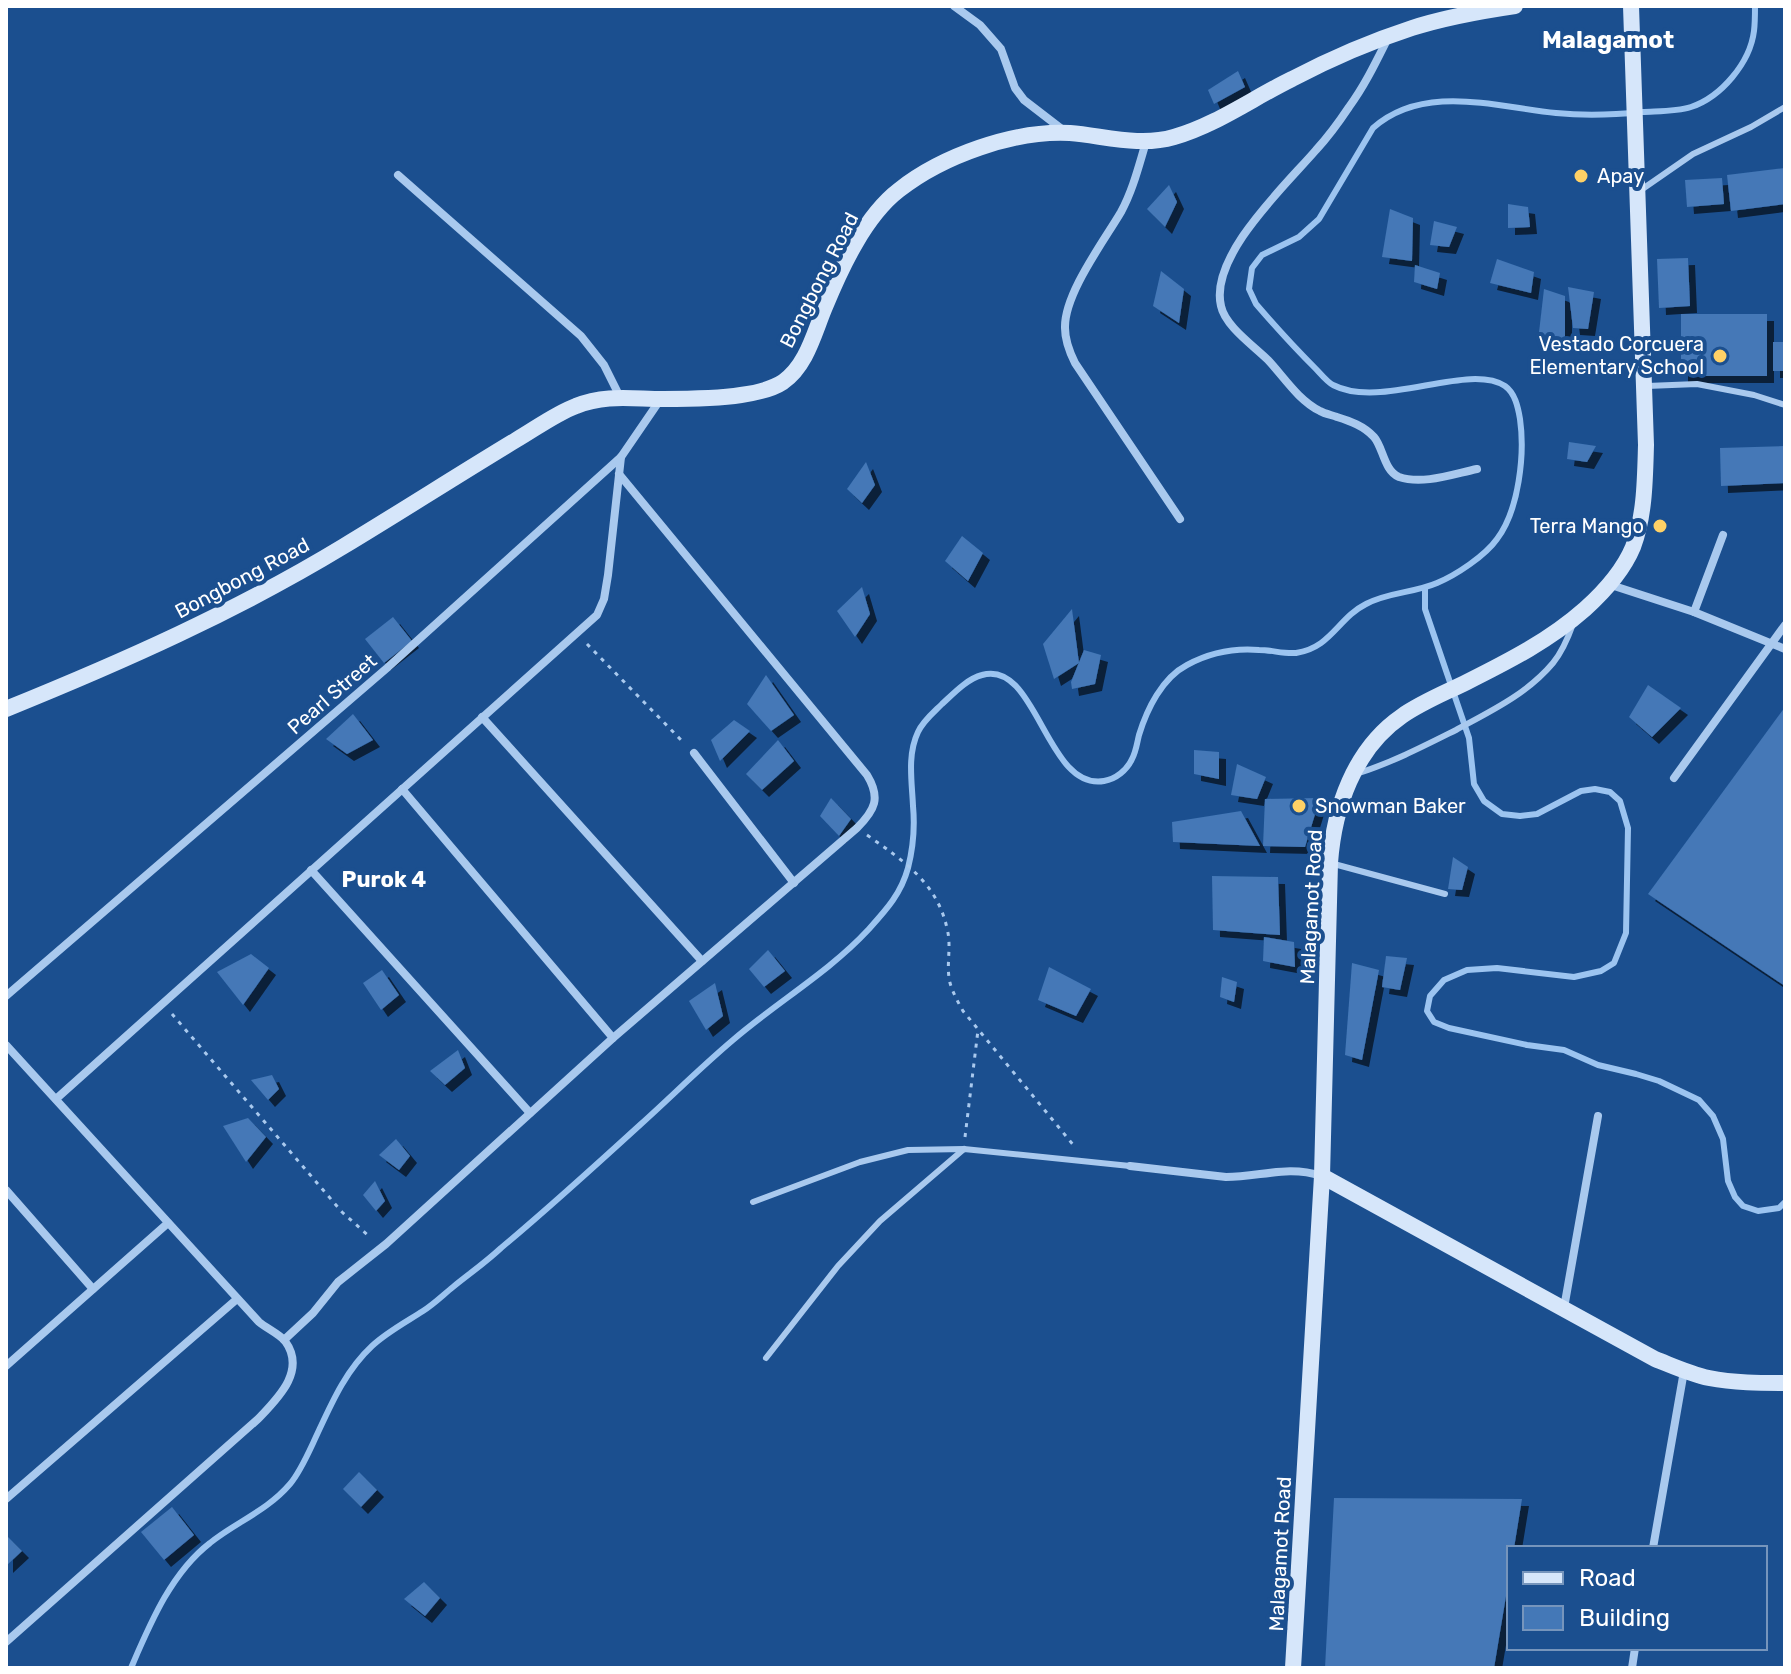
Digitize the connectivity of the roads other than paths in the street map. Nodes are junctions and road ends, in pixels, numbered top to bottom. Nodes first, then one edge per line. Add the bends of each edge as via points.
1 (954, 6) edge
2 (1515, 6) edge
3 (1631, 6) edge
4 (1388, 36) junction
5 (1785, 107) edge
6 (1067, 133) junction
7 (1146, 141) junction
8 (398, 175) dead end
9 (1638, 192) junction
10 (1645, 386) junction
11 (620, 397) junction
12 (660, 399) junction
13 (1785, 405) edge
14 (621, 457) junction
15 (1477, 469) dead end
16 (619, 474) junction
17 (1180, 519) dead end
18 (1723, 535) dead end
19 (1610, 584) junction
20 (1694, 612) junction
21 (1575, 618) junction
22 (1785, 625) edge
23 (1772, 643) junction
24 (1785, 649) edge
25 (6, 709) edge
26 (482, 717) junction
27 (694, 753) road end
28 (1352, 775) junction
29 (1674, 778) dead end
30 (402, 789) junction
31 (1330, 863) junction
32 (311, 870) junction
33 (794, 883) junction
34 (1445, 894) dead end
35 (702, 961) junction
36 (6, 996) edge
37 (613, 1038) junction
38 (6, 1045) edge
39 (56, 1099) junction
40 (530, 1113) junction
41 (1598, 1116) dead end
42 (964, 1149) junction
43 (1130, 1166) joint
44 (1322, 1176) junction
45 (6, 1190) edge
46 (753, 1202) dead end
47 (168, 1223) junction
48 (93, 1289) junction
49 (237, 1299) junction
50 (1564, 1310) junction
51 (284, 1340) junction
52 (766, 1358) dead end
53 (6, 1366) edge
54 (1684, 1371) junction
55 (1785, 1383) edge
56 (6, 1499) edge
57 (1653, 1546) edge
58 (6, 1642) edge
59 (1293, 1668) edge

1 - 6 street via 1001,49 1024,100
2 - 4 street, Bongbong Road
3 - 9 street, Malagamot Road
4 - 7 street, Bongbong Road via 1290,79 1204,126
4 - 15 street via 1351,105 1243,235 1228,261 1221,306 1226,318 1296,392 1319,411 1367,429 1399,477 1433,478
5 - 9 lane via 1686,159
6 - 7 street, Bongbong Road
6 - 12 street, Bongbong Road via 982,147 923,173 888,199 859,238 797,369 782,383 726,397
7 - 17 street via 1123,208 1072,296 1065,325 1075,363
8 - 11 street via 581,336
9 - 10 street, Malagamot Road
10 - 13 lane via 1697,384
10 - 19 street, Malagamot Road via 1646,459 1639,524 1624,565
11 - 12 street, Bongbong Road
11 - 25 street, Bongbong Road via 573,406 342,548 228,610
12 - 14 street, Pearl Street
14 - 16 street
14 - 36 street, Pearl Street via 387,668
16 - 26 street via 604,599 597,615
16 - 33 street via 867,775 875,792 872,811 857,828
18 - 20 street
19 - 20 street
19 - 21 street, Malagamot Road
20 - 23 street
21 - 28 street, Malagamot Road via 1551,637 1400,717
21 - 28 lane via 1556,660 1502,706
22 - 23 street
23 - 24 street
23 - 29 street
26 - 30 street
26 - 35 street
27 - 33 street
28 - 31 street, Malagamot Road via 1337,816
30 - 32 street
30 - 37 street
31 - 34 lane
31 - 44 street, Malagamot Road
32 - 39 street
32 - 40 street
33 - 35 street
35 - 37 street
37 - 40 street
38 - 39 street
39 - 47 street
40 - 51 street via 338,1282
41 - 50 street
42 - 43 lane
42 - 46 lane via 885,1154
42 - 52 lane via 880,1221
43 - 44 street via 1226,1177 1291,1170
44 - 50 street
44 - 59 street, Malagamot Road
45 - 48 street
47 - 48 street
47 - 49 street
48 - 53 street
49 - 51 street
49 - 56 street
50 - 54 street
51 - 58 street via 292,1371 278,1398
54 - 55 street via 1708,1378
54 - 57 street

